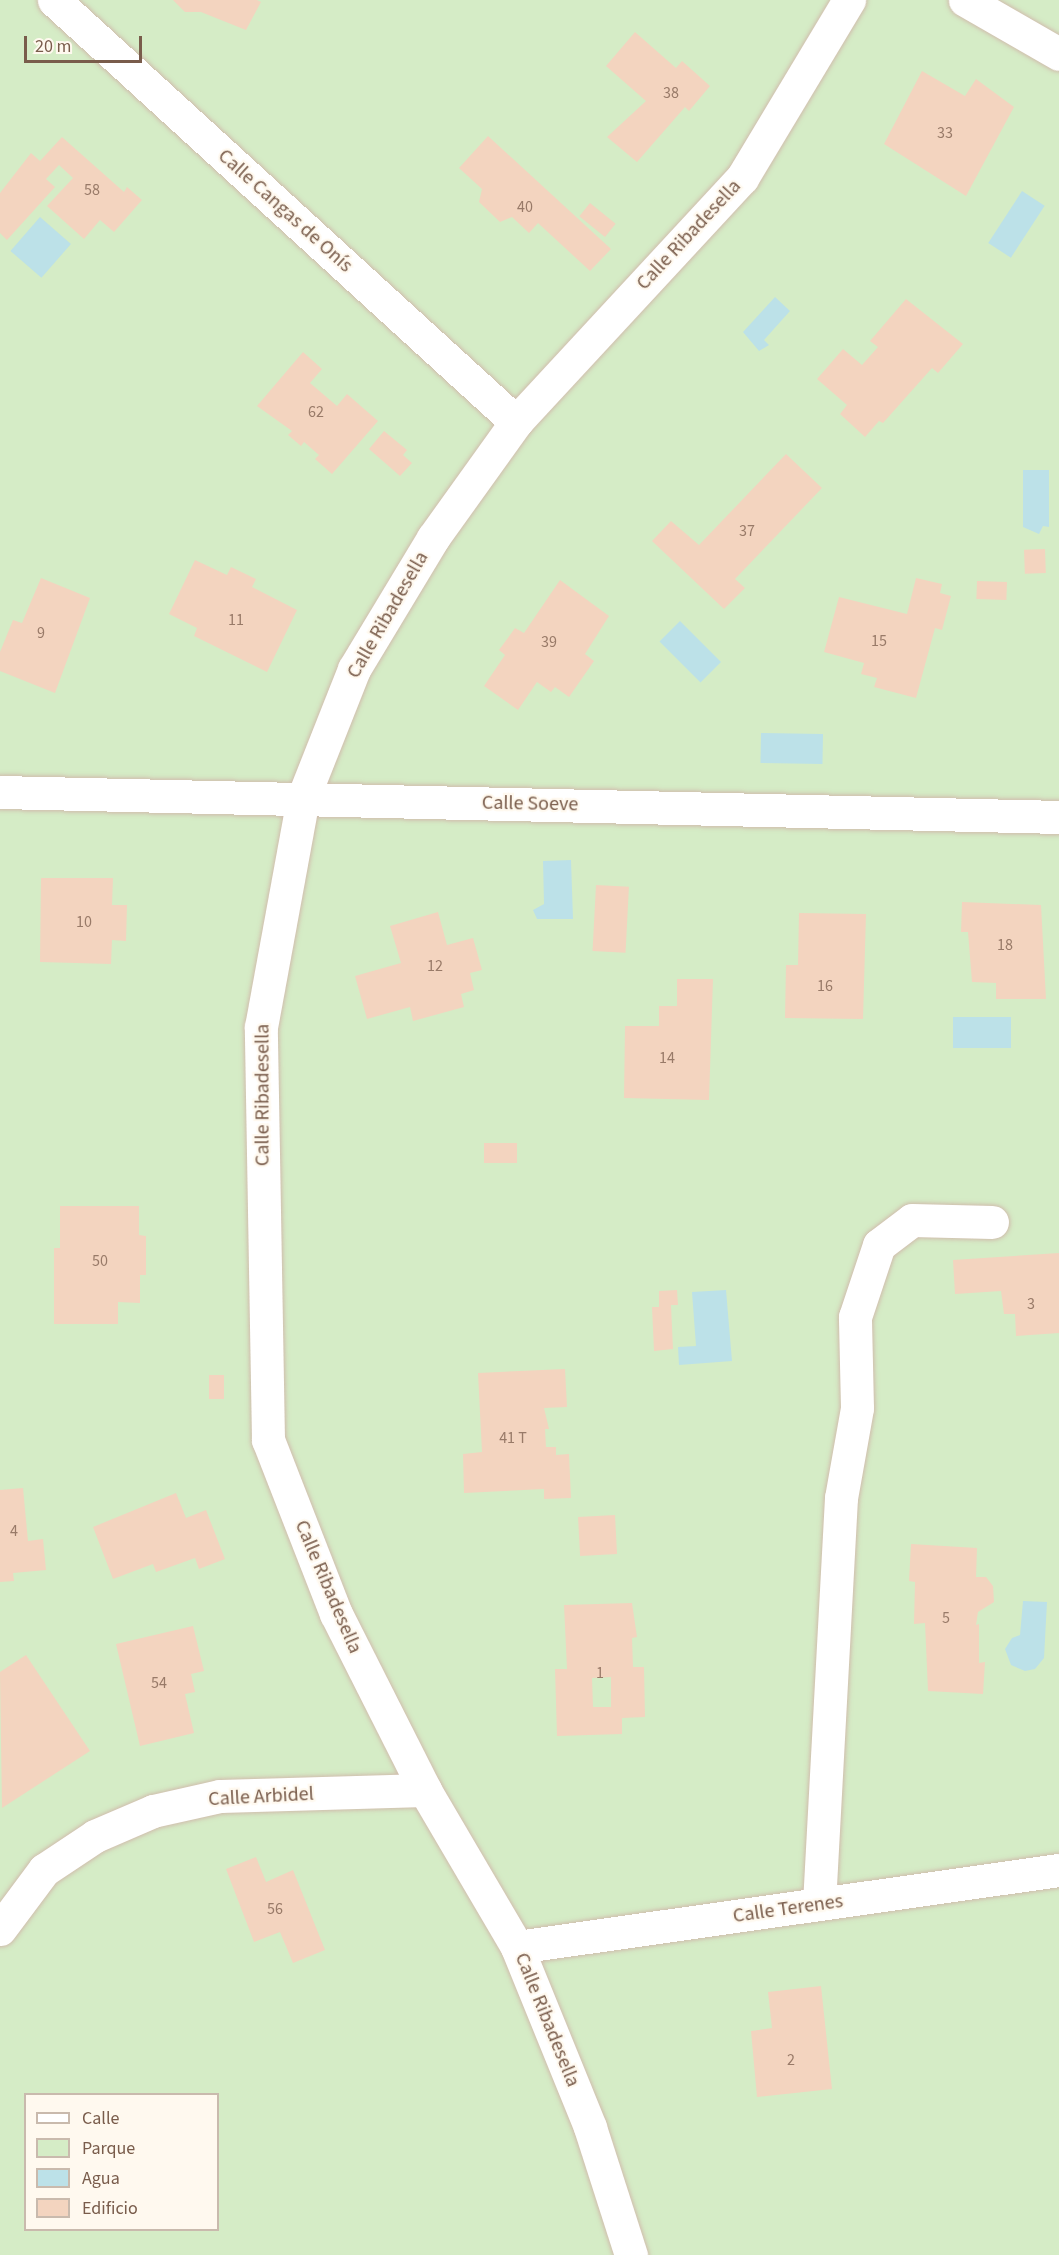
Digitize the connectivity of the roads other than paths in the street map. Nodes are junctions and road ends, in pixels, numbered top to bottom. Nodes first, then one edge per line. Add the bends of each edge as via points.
1 (54, 0) edge
2 (849, 0) edge
3 (965, 0) edge
4 (1059, 54) edge
5 (516, 422) junction
6 (0, 792) edge
7 (303, 798) junction
8 (1059, 817) edge
9 (992, 1222) dead end
10 (424, 1790) junction
11 (1059, 1870) edge
12 (819, 1904) junction
13 (0, 1929) edge
14 (517, 1947) junction
15 (631, 2255) edge

1 - 5 street, Calle Cangas de Onís
2 - 5 street, Calle Ribadesella via 742,178
3 - 4 street
5 - 7 street, Calle Ribadesella via 433,538 354,669
6 - 7 street, Calle Soeve
7 - 8 street, Calle Soeve
7 - 10 street, Calle Ribadesella via 261,1027 268,1440 336,1614
9 - 12 street via 912,1221 879,1245 855,1317 857,1408 841,1498
10 - 13 street, Calle Arbidel via 220,1796 153,1811 95,1836 44,1870
10 - 14 street, Calle Ribadesella
11 - 12 street, Calle Terenes
12 - 14 street, Calle Terenes
14 - 15 street, Calle Ribadesella via 591,2127

